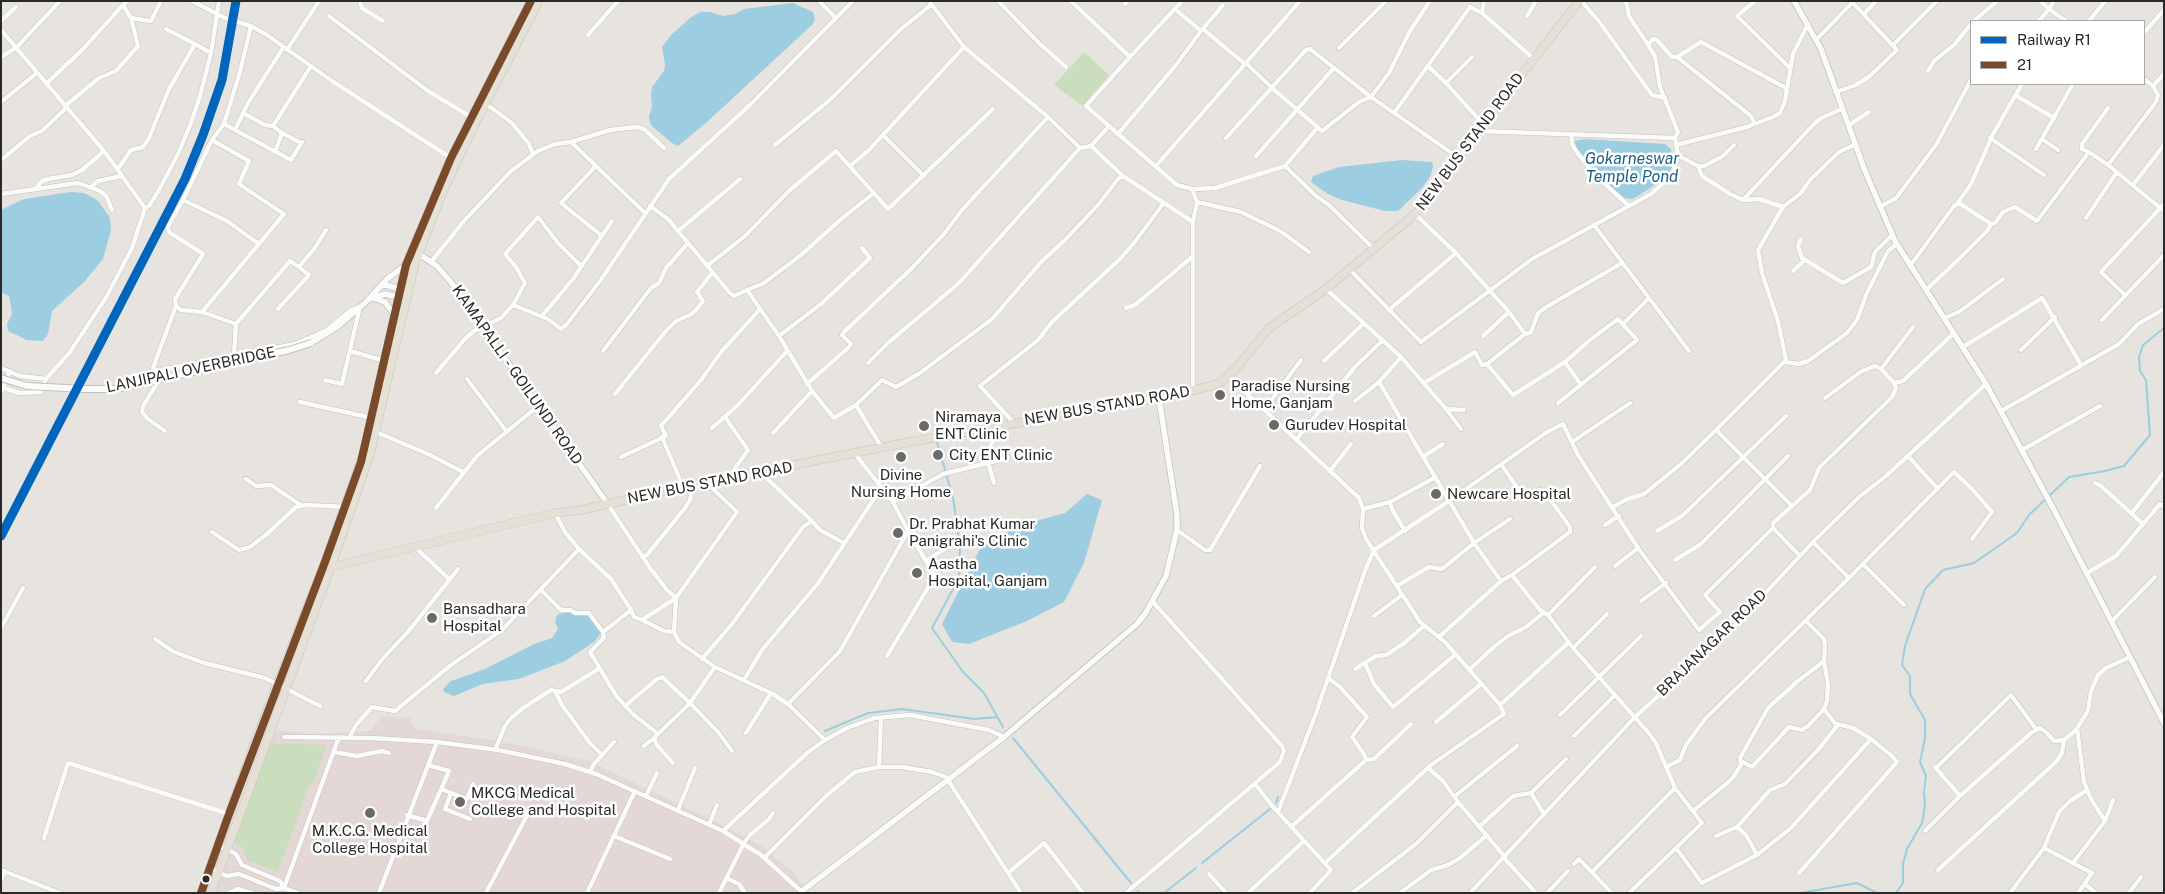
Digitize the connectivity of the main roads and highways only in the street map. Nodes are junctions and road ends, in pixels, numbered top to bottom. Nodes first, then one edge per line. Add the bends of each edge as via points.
1 (531, 1) edge
2 (539, 1) edge
3 (1580, 1) edge
4 (401, 295) junction
5 (311, 343) road end
6 (1, 378) edge
7 (349, 508) junction
8 (328, 565) junction
9 (201, 893) edge
10 (211, 893) edge

1 - 4 main road via 451,158 406,264
2 - 4 main road via 443,192
3 - 8 highway, NEW BUS STAND ROAD via 1480,128 1436,191 1415,214 1326,289 1269,328 1221,382 1158,398 1001,425 607,503
4 - 7 main road
4 - 7 main road via 376,432
5 - 6 main road, LANJIPALI OVERBRIDGE, bridge via 117,389 27,386
7 - 8 main road
8 - 9 highway via 278,684
8 - 10 highway

